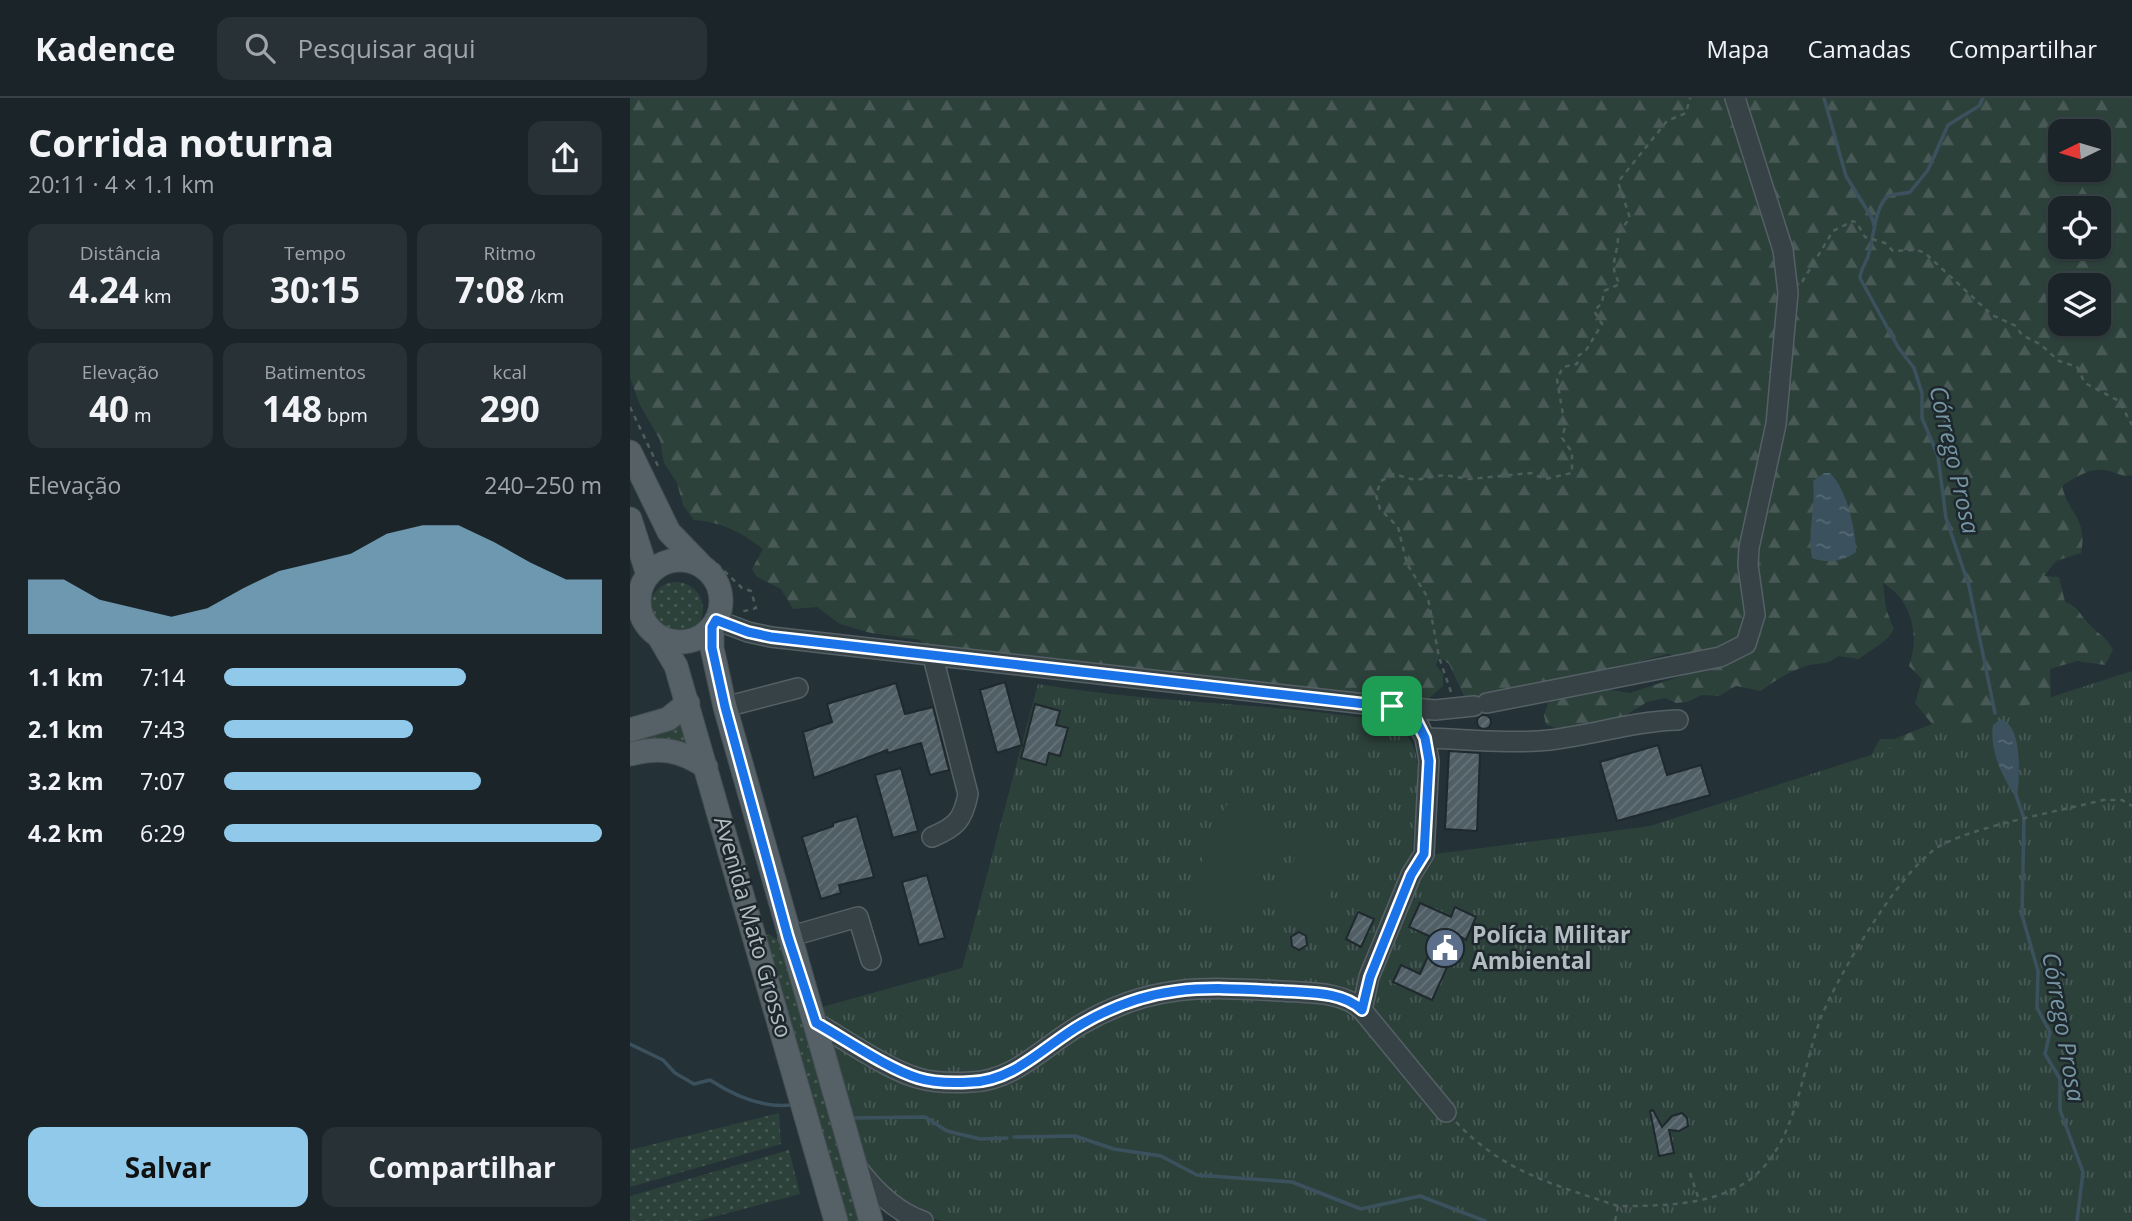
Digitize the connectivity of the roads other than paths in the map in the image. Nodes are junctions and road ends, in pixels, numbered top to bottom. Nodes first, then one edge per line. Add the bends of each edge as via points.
1 (1735, 98) edge
2 (630, 452) edge
3 (630, 519) edge
4 (706, 562) junction
5 (640, 581) edge
6 (635, 611) edge
7 (721, 621) junction
8 (659, 637) junction
9 (933, 657) junction
10 (798, 688) dead end
11 (688, 703) junction
12 (1392, 706) junction
13 (725, 707) junction
14 (1678, 720) dead end
15 (630, 730) edge
16 (1425, 738) junction
17 (630, 754) edge
18 (706, 766) junction
19 (932, 837) dead end
20 (753, 926) junction
21 (785, 927) junction
22 (870, 960) dead end
23 (1362, 1010) junction
24 (816, 1023) junction
25 (1446, 1112) road end
26 (853, 1163) junction
27 (836, 1221) edge
28 (871, 1221) edge
29 (923, 1221) edge

1 - 12 street via 1783,250 1788,293 1776,424 1749,548 1755,615 1746,644 1720,657 1472,706
2 - 4 main road via 669,532
3 - 5 main road
4 - 5 main road via 668,561
4 - 7 main road via 721,596
5 - 6 main road
6 - 8 main road
7 - 8 main road via 693,640
7 - 9 street via 771,637
7 - 13 main road, Avenida Mato Grosso via 712,648
8 - 11 main road, Avenida Mato Grosso via 676,666
9 - 12 street
9 - 19 street via 968,794 964,816 954,828
10 - 13 street
11 - 15 main road via 668,719
11 - 18 main road, Avenida Mato Grosso
12 - 16 street via 1416,720
13 - 21 main road, Avenida Mato Grosso
14 - 16 street via 1545,740
16 - 23 street via 1429,761 1424,854 1370,977
17 - 18 main road via 663,749 682,752
18 - 20 main road, Avenida Mato Grosso
20 - 21 main road
20 - 27 main road, Avenida Mato Grosso
21 - 22 street via 858,917
21 - 24 main road, Avenida Mato Grosso
23 - 24 street via 1353,1001 1310,993 1172,989 1082,1024 1009,1074 972,1082 917,1078
23 - 25 street
24 - 26 main road, Avenida Mato Grosso
26 - 28 main road, Avenida Mato Grosso
26 - 29 street via 875,1191

